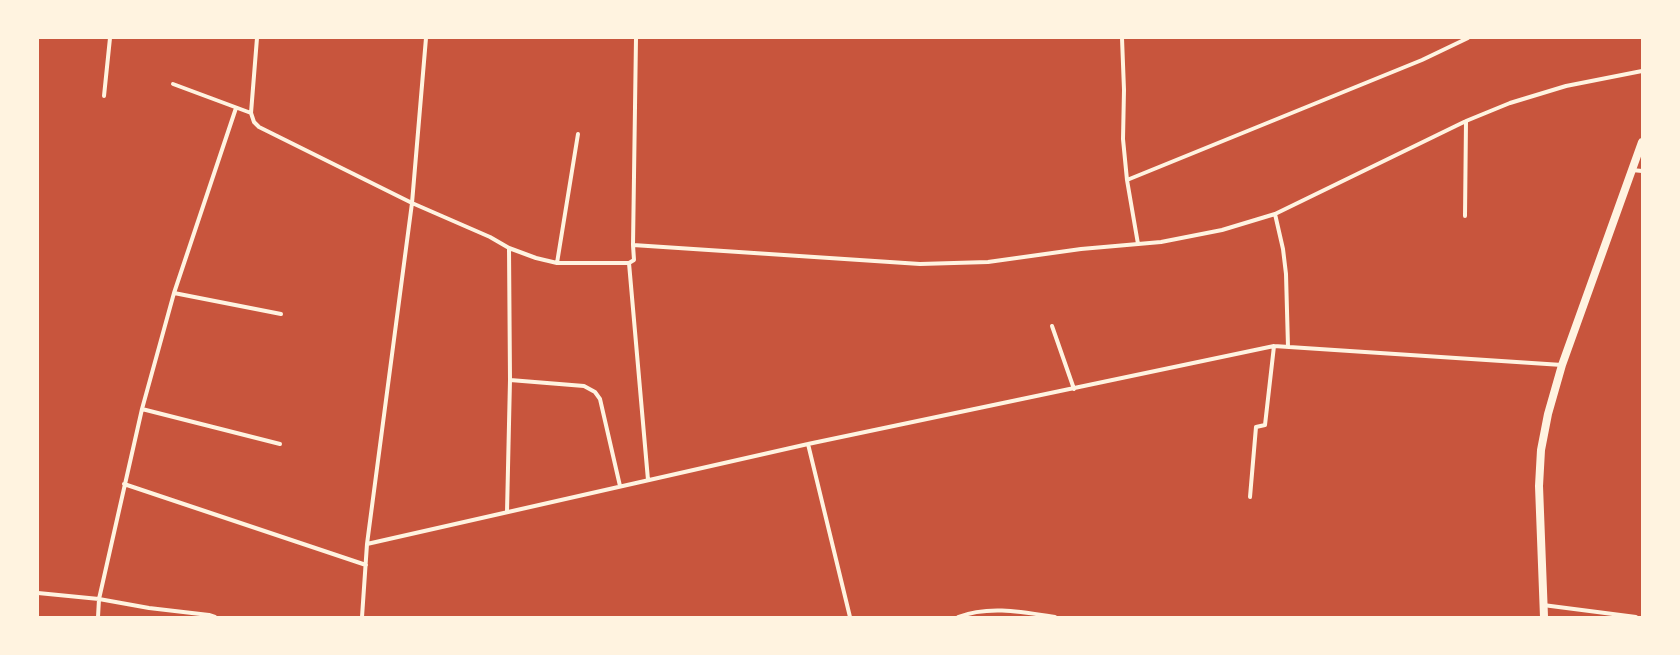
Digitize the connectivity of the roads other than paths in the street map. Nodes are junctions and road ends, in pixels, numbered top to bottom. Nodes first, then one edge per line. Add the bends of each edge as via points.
1 (110, 38) edge
2 (257, 38) edge
3 (426, 38) edge
4 (636, 38) edge
5 (1122, 38) edge
6 (1468, 38) edge
7 (1642, 71) edge
8 (173, 84) dead end
9 (104, 96) dead end
10 (236, 108) junction
11 (251, 113) junction
12 (1466, 121) junction
13 (578, 134) dead end
14 (1642, 142) edge
15 (1632, 170) junction
16 (1642, 171) edge
17 (1127, 180) junction
18 (412, 203) junction
19 (1275, 214) junction
20 (1465, 216) dead end
21 (1138, 244) junction
22 (633, 245) junction
23 (509, 248) junction
24 (557, 263) junction
25 (630, 263) junction
26 (174, 293) junction
27 (281, 314) dead end
28 (1052, 326) dead end
29 (1274, 346) junction
30 (1288, 347) junction
31 (1562, 365) junction
32 (510, 380) junction
33 (1074, 389) junction
34 (142, 409) junction
35 (280, 444) dead end
36 (808, 444) junction
37 (648, 480) junction
38 (124, 484) junction
39 (620, 486) junction
40 (1250, 497) dead end
41 (507, 512) junction
42 (367, 544) junction
43 (366, 565) junction
44 (38, 594) edge
45 (99, 599) junction
46 (1543, 606) junction
47 (98, 617) edge
48 (215, 617) edge
49 (362, 617) edge
50 (850, 617) edge
51 (958, 617) edge
52 (1055, 617) edge
53 (1544, 617) edge
54 (1636, 617) edge

1 - 9 street
2 - 11 street
3 - 18 street
4 - 22 street
5 - 17 street via 1122,139
6 - 17 street via 1422,60
7 - 12 street via 1566,86 1510,103
8 - 10 street
10 - 11 street
10 - 26 street
11 - 18 street via 259,127
12 - 19 street
12 - 20 street
13 - 24 street
14 - 15 main road
15 - 16 street
15 - 31 main road
17 - 21 street
18 - 23 street
18 - 42 street
19 - 21 street via 1222,230
19 - 30 street via 1285,268
21 - 22 street via 988,262 920,264
22 - 25 street via 634,260
23 - 24 street
23 - 32 street
24 - 25 street
25 - 37 street
26 - 27 street
26 - 34 street
28 - 33 street
29 - 30 street
29 - 33 street
29 - 40 street via 1265,425 1256,427
30 - 31 street
31 - 46 main road via 1541,450 1539,486
32 - 39 street via 584,386 594,392 600,399
32 - 41 street
33 - 36 street
34 - 35 street
34 - 38 street
36 - 37 street
36 - 50 street
37 - 39 street
38 - 43 street
38 - 45 street
39 - 41 street
41 - 42 street
42 - 43 street
43 - 49 street
44 - 45 street
45 - 47 street
45 - 48 street
46 - 53 main road
46 - 54 street
51 - 52 street via 1000,610

